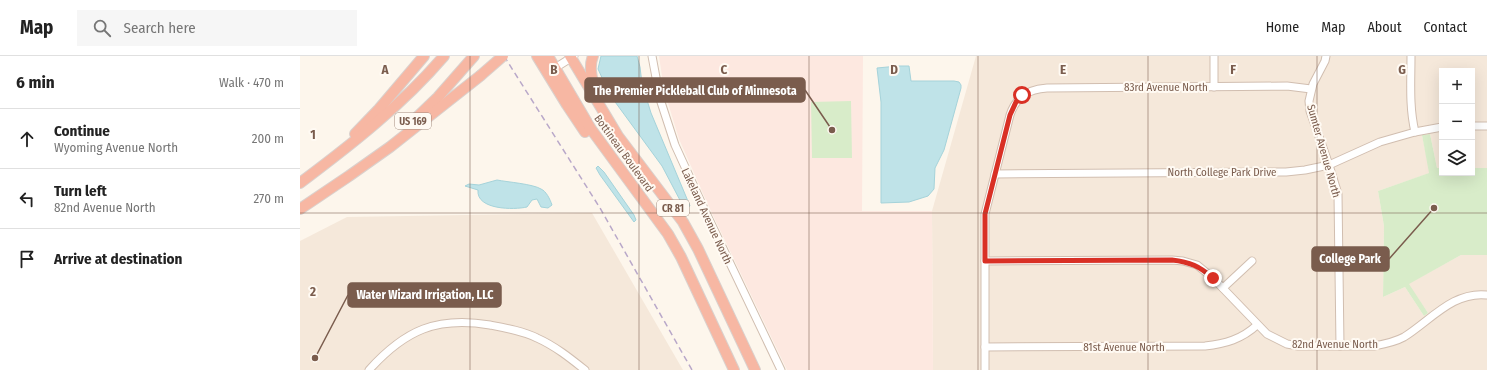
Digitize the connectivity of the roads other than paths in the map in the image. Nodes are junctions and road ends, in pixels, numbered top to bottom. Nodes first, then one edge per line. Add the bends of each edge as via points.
1 (424, 56) edge
2 (444, 56) edge
3 (503, 56) edge
4 (537, 56) edge
5 (548, 56) edge
6 (593, 56) edge
7 (652, 56) edge
8 (1214, 56) edge
9 (1326, 56) edge
10 (1411, 56) edge
11 (571, 57) edge
12 (472, 58) edge
13 (555, 68) junction
14 (1214, 87) junction
15 (1311, 89) junction
16 (598, 104) junction
17 (1475, 126) edge
18 (1487, 126) edge
19 (1439, 128) edge
20 (1415, 132) junction
21 (332, 160) junction
22 (1329, 165) junction
23 (621, 170) junction
24 (995, 174) junction
25 (349, 176) junction
26 (300, 183) edge
27 (300, 209) edge
28 (985, 261) junction
29 (1252, 262) dead end
30 (1223, 288) junction
31 (1487, 295) edge
32 (1257, 325) junction
33 (1340, 346) junction
34 (985, 347) junction
35 (369, 370) edge
36 (585, 370) edge
37 (734, 370) edge
38 (755, 370) edge
39 (781, 370) edge
40 (985, 370) edge

1 - 21 highway
2 - 21 highway, US 169 via 378,123
3 - 25 highway, bridge via 390,147
4 - 23 highway via 566,105 587,134
5 - 13 highway, Bottineau Boulevard / CR 81
6 - 16 highway via 591,69
7 - 39 street, Lakeland Avenue North via 660,99 675,145
8 - 14 street
9 - 15 street, Sumter Avenue North
10 - 20 street via 1411,104
11 - 13 street
11 - 16 highway, Bottineau Boulevard / CR 81
12 - 25 highway, US 169 via 438,97 375,156
13 - 23 highway, Bottineau Boulevard / CR 81 via 591,129
14 - 15 street, 83rd Avenue North via 1287,86
14 - 24 street, 83rd Avenue North via 1047,88 1029,91 1022,95 1012,108
15 - 22 street, Sumter Avenue North via 1310,111
16 - 38 highway, Bottineau Boulevard / CR 81 via 618,136 683,222
17 - 18 street
19 - 20 street, North College Park Drive
20 - 22 street, North College Park Drive via 1380,142
21 - 26 highway, US 169
22 - 24 street, North College Park Drive via 1286,172
22 - 33 street, Sumter Avenue North via 1338,194 1339,207
23 - 37 highway, Bottineau Boulevard / CR 81 via 654,213 681,257
24 - 28 street via 985,214
25 - 27 highway, US 169
28 - 30 street, 82nd Avenue North via 1184,261 1196,265
28 - 34 street
29 - 30 street
30 - 32 street, 82nd Avenue North
31 - 33 street, 82nd Avenue North via 1459,298 1395,341 1374,346
32 - 33 street, 82nd Avenue North via 1267,334 1287,344
32 - 34 street, 81st Avenue North via 1233,340 1205,346
34 - 40 street
35 - 36 street via 391,347 407,336 433,325 448,322 465,322 520,331 553,346

